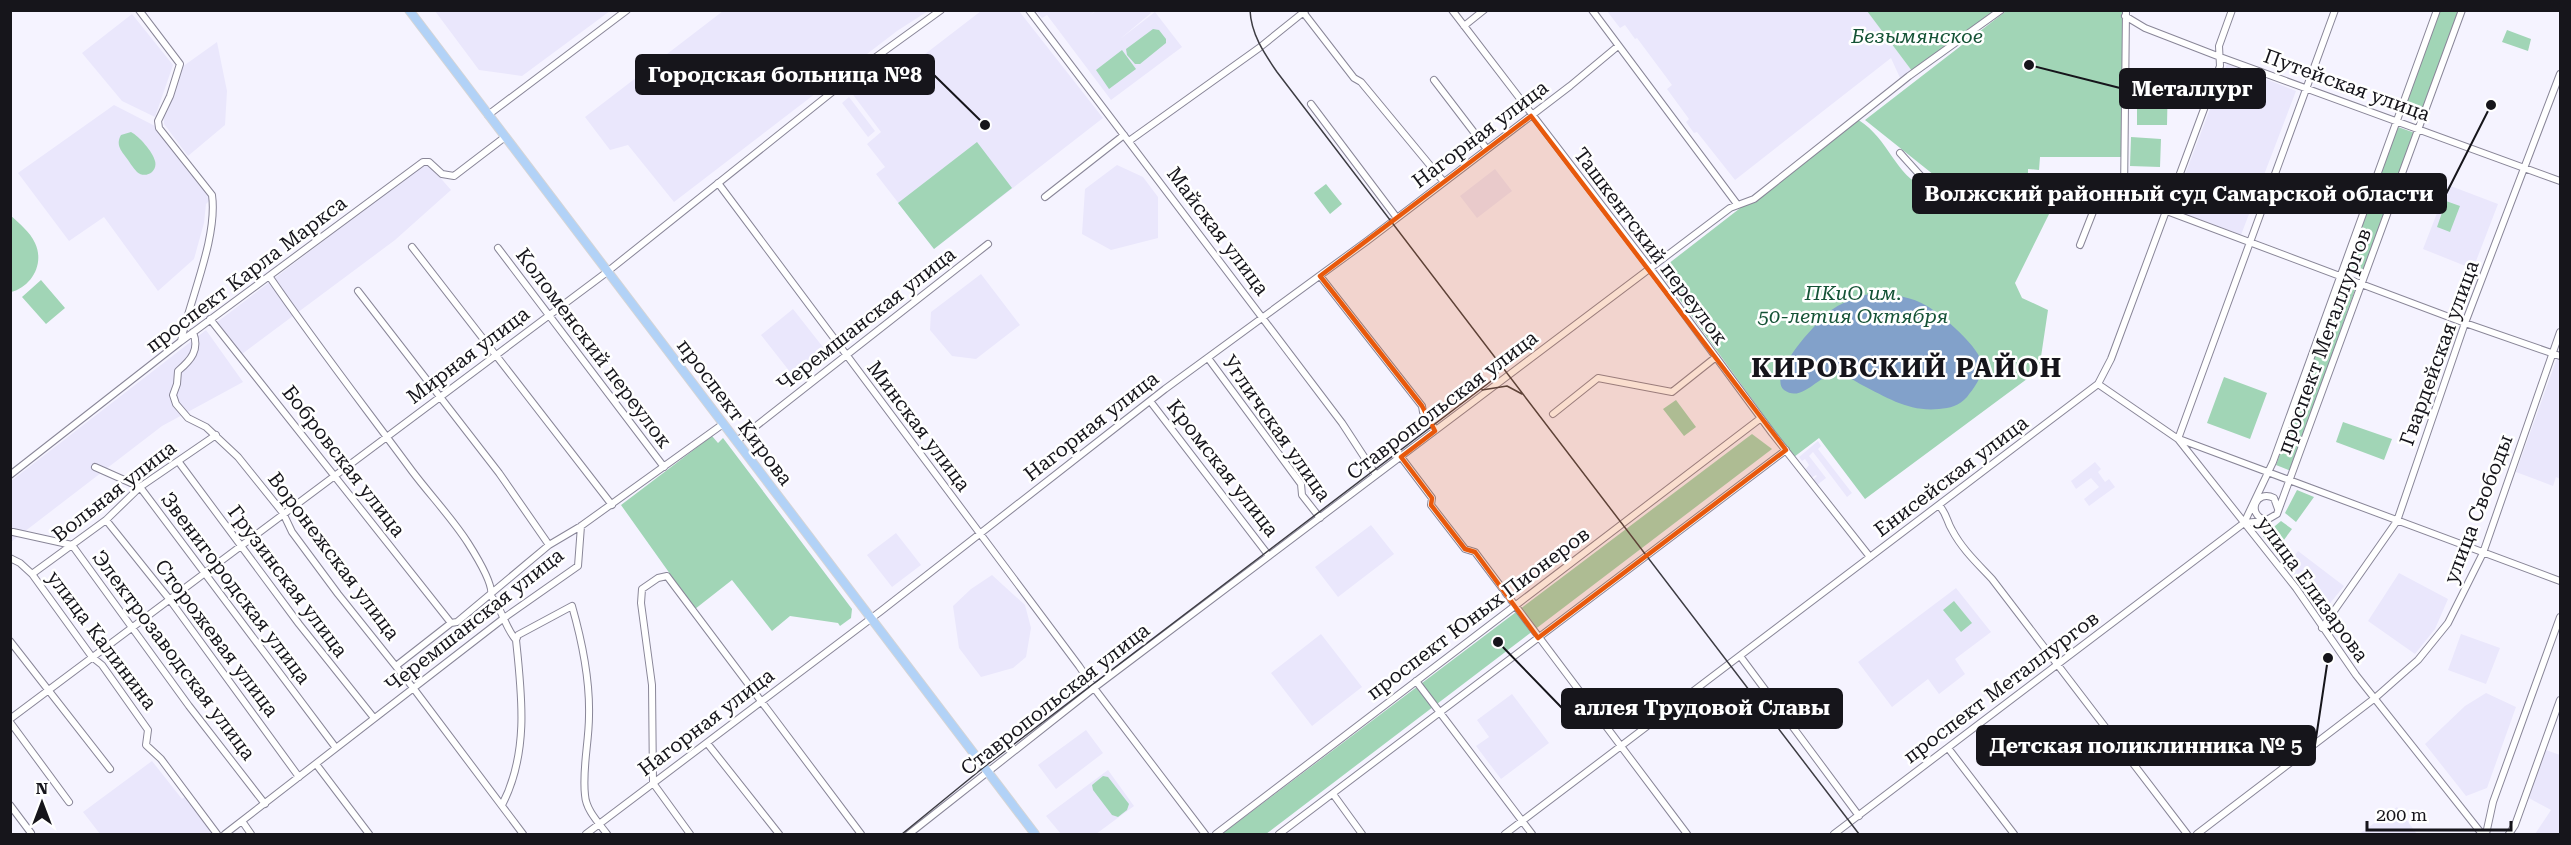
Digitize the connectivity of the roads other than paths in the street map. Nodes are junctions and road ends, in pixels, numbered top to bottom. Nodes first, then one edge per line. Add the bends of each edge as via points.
1 (139, 10) edge
2 (409, 10) edge
3 (627, 10) edge
4 (941, 10) edge
5 (1029, 10) edge
6 (1452, 10) edge
7 (1484, 10) edge
8 (1592, 10) edge
9 (2001, 10) edge
10 (2232, 10) edge
11 (2335, 10) edge
12 (2437, 10) edge
13 (2462, 10) edge
14 (1305, 11) edge
15 (2126, 13) edge
16 (1464, 26) junction
17 (1618, 46) junction
18 (2220, 57) junction
19 (2560, 74) edge
20 (1434, 80) dead end
21 (2307, 88) junction
22 (1311, 104) dead end
23 (488, 115) junction
24 (1531, 116) junction
25 (2397, 120) junction
26 (2418, 128) junction
27 (1124, 135) junction
28 (505, 137) junction
29 (1129, 141) junction
30 (1486, 148) junction
31 (1900, 153) dead end
32 (2526, 168) junction
33 (2560, 181) edge
34 (1443, 182) junction
35 (718, 183) junction
36 (2102, 189) junction
37 (2124, 195) junction
38 (1045, 197) dead end
39 (1737, 204) junction
40 (2166, 212) junction
41 (1397, 218) junction
42 (2250, 242) junction
43 (988, 244) dead end
44 (2080, 245) dead end
45 (412, 247) dead end
46 (498, 248) dead end
47 (1650, 268) junction
48 (608, 272) junction
49 (2341, 275) junction
50 (269, 276) junction
51 (1320, 276) junction
52 (2362, 283) junction
53 (358, 291) dead end
54 (550, 314) junction
55 (1262, 317) junction
56 (210, 319) junction
57 (2465, 323) junction
58 (2560, 332) edge
59 (193, 333) junction
60 (180, 342) junction
61 (2553, 353) junction
62 (495, 354) junction
63 (846, 355) junction
64 (2560, 356) edge
65 (1716, 357) junction
66 (1208, 358) junction
67 (2098, 384) junction
68 (439, 397) junction
69 (1150, 401) junction
70 (1553, 414) dead end
71 (1761, 418) junction
72 (723, 424) junction
73 (1436, 430) junction
74 (216, 435) junction
75 (387, 436) junction
76 (2178, 439) junction
77 (736, 441) junction
78 (1786, 450) junction
79 (1401, 457) junction
80 (178, 461) junction
81 (95, 467) dead end
82 (664, 467) junction
83 (2268, 472) junction
84 (10, 475) edge
85 (334, 476) junction
86 (1376, 476) junction
87 (2290, 480) junction
88 (140, 487) junction
89 (2256, 499) junction
90 (612, 505) junction
91 (1939, 505) junction
92 (2278, 511) junction
93 (283, 513) junction
94 (1320, 518) junction
95 (2271, 519) junction
96 (106, 520) junction
97 (2397, 521) junction
98 (2244, 523) junction
99 (582, 526) junction
100 (13, 532) dead end
101 (979, 534) junction
102 (549, 545) junction
103 (72, 546) junction
104 (240, 546) junction
105 (2483, 553) junction
106 (1269, 556) junction
107 (1870, 557) junction
108 (10, 558) edge
109 (32, 574) junction
110 (206, 574) junction
111 (2560, 581) edge
112 (492, 591) junction
113 (170, 600) junction
114 (1514, 606) junction
115 (2560, 617) edge
116 (504, 618) junction
117 (871, 618) junction
118 (451, 623) junction
119 (132, 628) junction
120 (2322, 628) junction
121 (1538, 638) junction
122 (516, 640) junction
123 (10, 641) edge
124 (1740, 656) junction
125 (92, 657) junction
126 (2058, 664) junction
127 (396, 666) junction
128 (1416, 681) junction
129 (414, 688) junction
130 (1094, 688) junction
131 (48, 690) junction
132 (2375, 698) junction
133 (2560, 700) edge
134 (760, 702) junction
135 (1440, 713) junction
136 (374, 718) junction
137 (10, 721) edge
138 (707, 743) junction
139 (1621, 747) junction
140 (336, 748) junction
141 (1948, 748) junction
142 (316, 764) junction
143 (110, 770) dead end
144 (988, 772) junction
145 (299, 777) junction
146 (653, 783) junction
147 (1333, 794) junction
148 (69, 802) dead end
149 (265, 804) junction
150 (10, 805) edge
151 (502, 805) junction
152 (1859, 816) junction
153 (242, 821) junction
154 (1522, 822) junction
155 (599, 824) junction
156 (31, 833) edge
157 (217, 834) edge
158 (225, 834) edge
159 (251, 834) edge
160 (369, 834) edge
161 (523, 834) edge
162 (586, 834) edge
163 (607, 834) edge
164 (690, 834) edge
165 (779, 834) edge
166 (861, 834) edge
167 (909, 834) edge
168 (1035, 834) edge
169 (1205, 834) edge
170 (1216, 834) edge
171 (1279, 834) edge
172 (1362, 834) edge
173 (1505, 834) edge
174 (1532, 834) edge
175 (1687, 834) edge
176 (1834, 834) edge
177 (2014, 834) edge
178 (2187, 834) edge
179 (2197, 834) edge
180 (2482, 834) edge
181 (2486, 834) edge
182 (2509, 834) edge

1 - 60 street via 180,64 158,121 159,128 212,195 205,253
2 - 23 main road, проспект Кирова
3 - 23 street
4 - 35 street, Мирная улица
5 - 27 street, Майская улица
6 - 16 street, Ташкентский переулок
7 - 16 street
8 - 17 street
9 - 39 street, Ставропольская улица via 1901,82 1754,199
10 - 18 street, Енисейская улица via 2219,46
11 - 21 street
12 - 25 street, проспект Металлургов
13 - 26 street, проспект Металлургов
14 - 29 street
14 - 34 street via 1354,78 1361,81
15 - 18 street, Путейская улица via 2145,28
15 - 37 street
16 - 24 street, Ташкентский переулок
17 - 24 street, Нагорная улица
17 - 39 street
18 - 21 street, Путейская улица
18 - 40 street, Енисейская улица
19 - 32 street, Гвардейская улица
20 - 30 street
21 - 25 street, Путейская улица
21 - 42 street
22 - 41 street
23 - 28 main road, проспект Кирова
24 - 30 street, Нагорная улица
24 - 47 street, Ташкентский переулок
25 - 26 street, Путейская улица
25 - 49 street, проспект Металлургов
26 - 32 street, Путейская улица
26 - 52 street, проспект Металлургов
27 - 29 street, Майская улица
27 - 38 street
28 - 48 main road, проспект Кирова
28 - 50 street, проспект Карла Маркса via 454,176 442,174 429,162 423,162
29 - 55 street, Майская улица
30 - 34 street, Нагорная улица
31 - 36 street via 1936,188 2021,185
32 - 33 street, Путейская улица
32 - 57 street, Гвардейская улица
34 - 41 street, Нагорная улица
35 - 48 street, Мирная улица
35 - 63 street, Минская улица
36 - 37 street
36 - 44 street
37 - 40 street
39 - 47 street, Ставропольская улица
40 - 42 street
40 - 67 street, Енисейская улица
41 - 51 street, Нагорная улица
42 - 49 street
42 - 76 street
43 - 63 street, Черемшанская улица
45 - 62 street
46 - 54 street, Коломенский переулок
47 - 65 street, Ташкентский переулок
47 - 73 street, Ставропольская улица
48 - 54 street, Мирная улица
48 - 72 main road, проспект Кирова
49 - 52 street
49 - 83 street, проспект Металлургов
50 - 56 street, проспект Карла Маркса
50 - 75 street
51 - 55 street, Нагорная улица
51 - 73 street via 1422,406
52 - 57 street
52 - 87 street, проспект Металлургов
53 - 68 street
54 - 62 street, Мирная улица
54 - 82 street, Коломенский переулок
55 - 66 street, Нагорная улица
55 - 86 street, Майская улица via 1342,423
56 - 59 street, проспект Карла Маркса
56 - 85 street, Бобровская улица
57 - 61 street
57 - 97 street, Гвардейская улица
58 - 61 street, улица Свободы
59 - 60 street, проспект Карла Маркса
59 - 74 street, Воронежская улица via 196,348 178,371 173,395 188,418
60 - 84 street, проспект Карла Маркса
61 - 64 street
61 - 105 street, улица Свободы
62 - 68 street, Мирная улица
62 - 90 street
63 - 77 street, Черемшанская улица
63 - 101 street, Минская улица
65 - 70 street via 1672,392 1598,378
65 - 71 street, Ташкентский переулок
66 - 69 street, Нагорная улица
66 - 94 street, Угличская улица via 1301,484 1302,495
67 - 76 street, улица Елизарова
67 - 91 street, Енисейская улица
68 - 75 street, Мирная улица
68 - 102 street
69 - 101 street, Нагорная улица
69 - 106 street, Кромская улица
71 - 78 street, Ташкентский переулок
71 - 114 street, проспект Юных Пионеров
72 - 77 main road, проспект Кирова
72 - 82 street
73 - 79 street, Ставропольская улица
74 - 80 street, Вольная улица
74 - 93 street, Воронежская улица
75 - 85 street, Мирная улица
75 - 112 street via 467,542
76 - 83 street
76 - 98 street, улица Елизарова
77 - 117 main road, проспект Кирова
78 - 107 street, Ташкентский переулок
78 - 121 street
79 - 86 street, Ставропольская улица
79 - 114 street via 1432,498 1431,505 1465,549 1475,552
80 - 88 street, Вольная улица
80 - 104 street, Грузинская улица
81 - 88 street, Звенигородская улица
82 - 90 street
83 - 87 street
83 - 89 street, проспект Металлургов
85 - 93 street, Мирная улица
85 - 118 street, Бобровская улица
86 - 94 street, Ставропольская улица
87 - 92 street, проспект Металлургов
87 - 97 street
88 - 96 street, Вольная улица
88 - 110 street, Звенигородская улица
89 - 92 street via 2266,495 2274,498
89 - 95 street via 2257,515
89 - 98 street, проспект Металлургов
90 - 99 street
91 - 107 street, Енисейская улица
91 - 126 street via 1971,559 1992,579
92 - 95 street, проспект Металлургов
93 - 104 street, Мирная улица
93 - 127 street, Воронежская улица via 311,558
94 - 106 street, Ставропольская улица
95 - 98 street, проспект Металлургов
96 - 103 street, Вольная улица
96 - 113 street, Сторожевая улица
97 - 105 street
97 - 120 street, Гвардейская улица
98 - 120 street, улица Елизарова
98 - 126 street, проспект Металлургов
99 - 102 street
99 - 116 street, Черемшанская улица via 578,566
100 - 103 street, Электрозаводская улица
101 - 117 street, Нагорная улица
101 - 130 street, Минская улица
102 - 112 street
103 - 109 street, Вольная улица
103 - 119 street, Электрозаводская улица
104 - 110 street, Мирная улица
104 - 136 street, Грузинская улица
105 - 111 street
105 - 132 street, улица Свободы via 2464,595 2432,645
106 - 130 street, Ставропольская улица
107 - 124 street, Енисейская улица
108 - 109 street, улица Калинина
109 - 125 street, улица Калинина
110 - 113 street, Мирная улица
110 - 140 street, Звенигородская улица
112 - 116 street
112 - 118 street via 458,622
113 - 119 street, Мирная улица
113 - 145 street, Сторожевая улица
114 - 121 street
114 - 128 street, проспект Юных Пионеров
115 - 181 street via 2493,802
116 - 122 street
116 - 129 street, Черемшанская улица
117 - 134 street, Нагорная улица
117 - 144 main road, проспект Кирова
118 - 127 street
119 - 125 street, Мирная улица
119 - 149 street, Электрозаводская улица
120 - 132 street, улица Елизарова
121 - 135 street
121 - 139 street
122 - 151 street via 522,727 511,787
122 - 155 street via 518,635 572,606 589,692 585,796
123 - 131 street
124 - 139 street, Енисейская улица
124 - 152 street
125 - 131 street, Мирная улица
125 - 157 street, улица Калинина via 102,665 148,730 146,745
126 - 141 street, проспект Металлургов
126 - 178 street
127 - 129 street, Воронежская улица
128 - 135 street
128 - 170 street, проспект Юных Пионеров
129 - 136 street, Черемшанская улица
129 - 151 street, Воронежская улица
130 - 144 street, Ставропольская улица
130 - 169 street, Минская улица
131 - 137 street, Мирная улица
131 - 143 street
132 - 179 street, улица Свободы
132 - 180 street, улица Елизарова
133 - 182 street
134 - 138 street, Нагорная улица
134 - 146 street via 667,576 642,589 652,685
134 - 166 street
135 - 147 street
135 - 154 street
136 - 140 street, Черемшанская улица
137 - 148 street
138 - 146 street, Нагорная улица
138 - 165 street
139 - 154 street, Енисейская улица
139 - 175 street
140 - 142 street, Черемшанская улица
141 - 152 street, проспект Металлургов
141 - 177 street
142 - 145 street, Черемшанская улица
142 - 160 street
144 - 167 street, Ставропольская улица
144 - 168 main road, проспект Кирова
145 - 149 street, Черемшанская улица
146 - 155 street, Нагорная улица
146 - 164 street
147 - 171 street
147 - 172 street
149 - 153 street, Черемшанская улица
150 - 156 street
151 - 161 street, Воронежская улица
152 - 176 street, проспект Металлургов
153 - 158 street, Черемшанская улица
153 - 159 street
154 - 173 street, Енисейская улица
154 - 174 street
155 - 162 street, Нагорная улица
155 - 163 street

